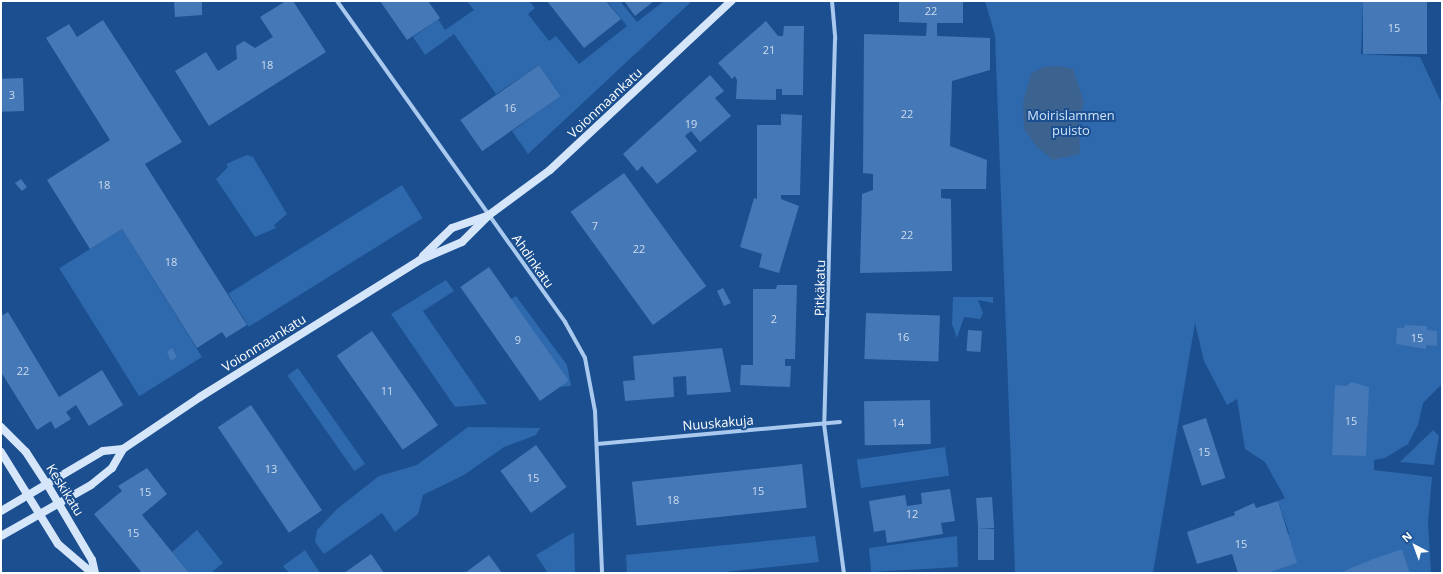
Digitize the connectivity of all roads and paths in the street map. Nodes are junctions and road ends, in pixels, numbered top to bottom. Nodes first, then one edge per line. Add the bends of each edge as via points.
1 (337, 1) edge
2 (731, 1) edge
3 (832, 1) edge
4 (489, 215) junction
5 (420, 260) junction
6 (840, 422) dead end
7 (824, 424) junction
8 (1, 428) edge
9 (597, 444) junction
10 (123, 449) junction
11 (1, 452) edge
12 (47, 484) junction
13 (27, 496) junction
14 (59, 504) junction
15 (1, 511) edge
16 (39, 515) junction
17 (1, 536) edge
18 (94, 573) edge
19 (602, 573) edge
20 (844, 573) edge

1 - 4 street, Ahdinkatu
2 - 4 main road, Voionmaankatu via 550,170
3 - 7 street, Pitkäkatu via 835,46
4 - 5 main road, Voionmaankatu via 462,242
4 - 5 main road, Voionmaankatu via 452,228
4 - 9 street, Ahdinkatu via 565,322 585,358
5 - 10 main road, Voionmaankatu
6 - 7 street, Nuuskakuja
7 - 9 street, Nuuskakuja
7 - 20 street, Pitkäkatu
8 - 12 main road, Keskikatu via 26,452
9 - 19 street, Ahdinkatu
10 - 12 main road, Voionmaankatu via 103,451
10 - 14 main road, Voionmaankatu via 112,468
11 - 13 main road, Keskikatu
12 - 13 main road, Voionmaankatu
12 - 14 main road, Keskikatu
13 - 15 main road, Voionmaankatu
13 - 16 main road, Keskikatu
14 - 16 main road, Voionmaankatu
14 - 18 main road, Keskikatu via 92,560
16 - 17 main road, Voionmaankatu
16 - 18 main road, Keskikatu via 58,544

